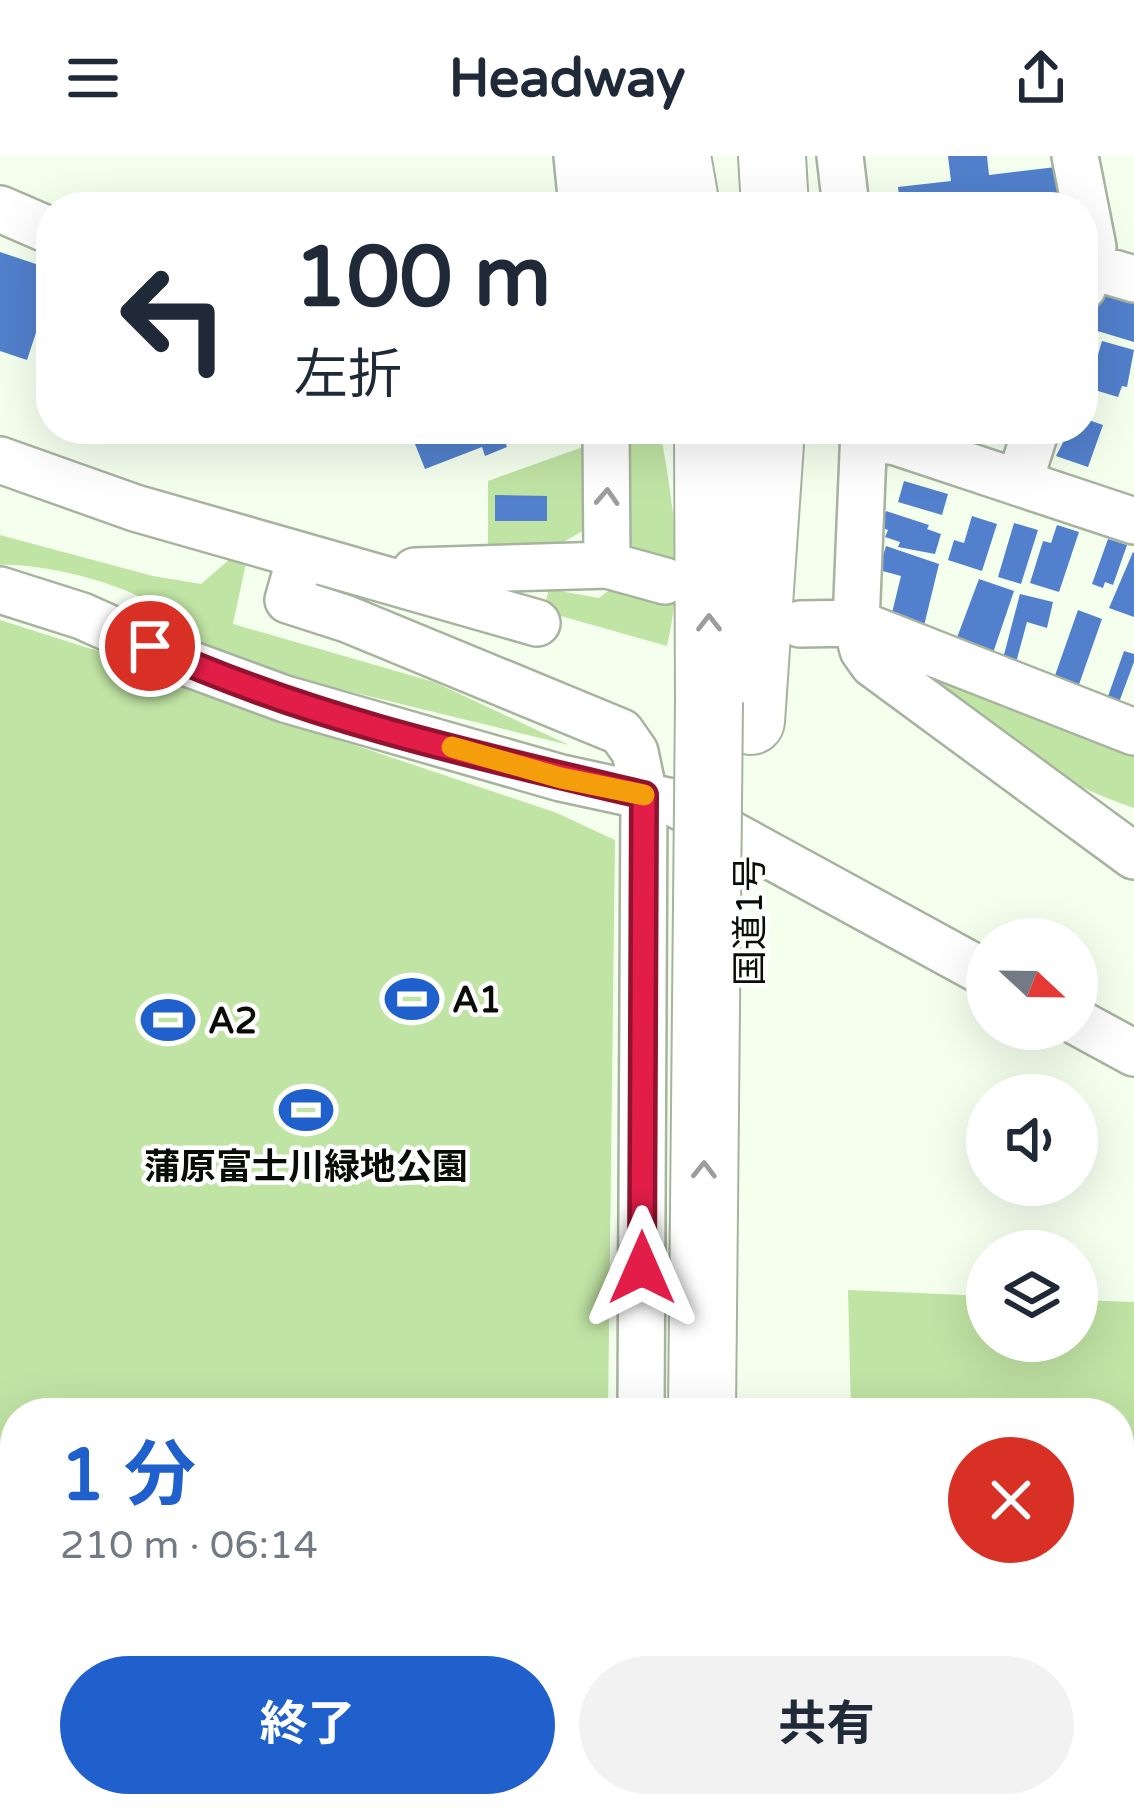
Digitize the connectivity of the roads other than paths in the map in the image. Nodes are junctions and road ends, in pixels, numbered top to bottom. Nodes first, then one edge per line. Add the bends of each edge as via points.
1 (577, 156) edge
2 (628, 156) edge
3 (677, 156) edge
4 (724, 156) edge
5 (772, 156) edge
6 (840, 156) edge
7 (1075, 156) edge
8 (581, 192) edge
9 (636, 192) edge
10 (683, 192) edge
11 (730, 192) edge
12 (775, 192) edge
13 (844, 192) edge
14 (1082, 192) edge
15 (0, 208) edge
16 (36, 224) edge
17 (1098, 278) edge
18 (1134, 279) edge
19 (606, 444) edge
20 (691, 444) edge
21 (706, 444) edge
22 (751, 444) edge
23 (769, 444) edge
24 (865, 444) edge
25 (902, 444) edge
26 (1031, 444) edge
27 (0, 460) edge
28 (1018, 483) junction
29 (1134, 521) edge
30 (300, 557) junction
31 (687, 563) junction
32 (607, 565) junction
33 (358, 569) junction
34 (0, 590) edge
35 (537, 623) dead end
36 (800, 624) dead end
37 (864, 643) junction
38 (730, 712) junction
39 (1134, 732) edge
40 (644, 795) junction
41 (1054, 796) junction
42 (1134, 823) edge
43 (1134, 856) edge
44 (966, 963) edge
45 (1098, 1033) edge
46 (1134, 1053) edge
47 (641, 1398) edge
48 (703, 1398) edge
49 (745, 1398) edge

1 - 8 street
2 - 9 highway
3 - 10 highway
4 - 11 highway
5 - 12 highway
6 - 13 street
7 - 14 street
15 - 16 street
17 - 18 street
32 -> 19 street
20 - 31 highway
21 - 31 highway, 国道1号
22 - 38 highway, 国道1号
23 - 38 highway
24 - 37 street
25 - 28 street
26 - 28 street
27 - 30 street
28 - 29 street
30 - 33 street
30 - 40 street via 288,600 621,732 635,752
31 - 32 street
38 -> 31 highway, 国道1号
32 - 33 street
33 - 35 street
34 - 40 street via 285,699
36 - 37 street
37 - 39 street
37 - 41 street
48 -> 38 highway, 国道1号, bridge
38 - 49 highway, 国道1号
40 - 44 street via 671,802
40 - 47 street
41 - 42 street
41 - 43 street
45 - 46 street

